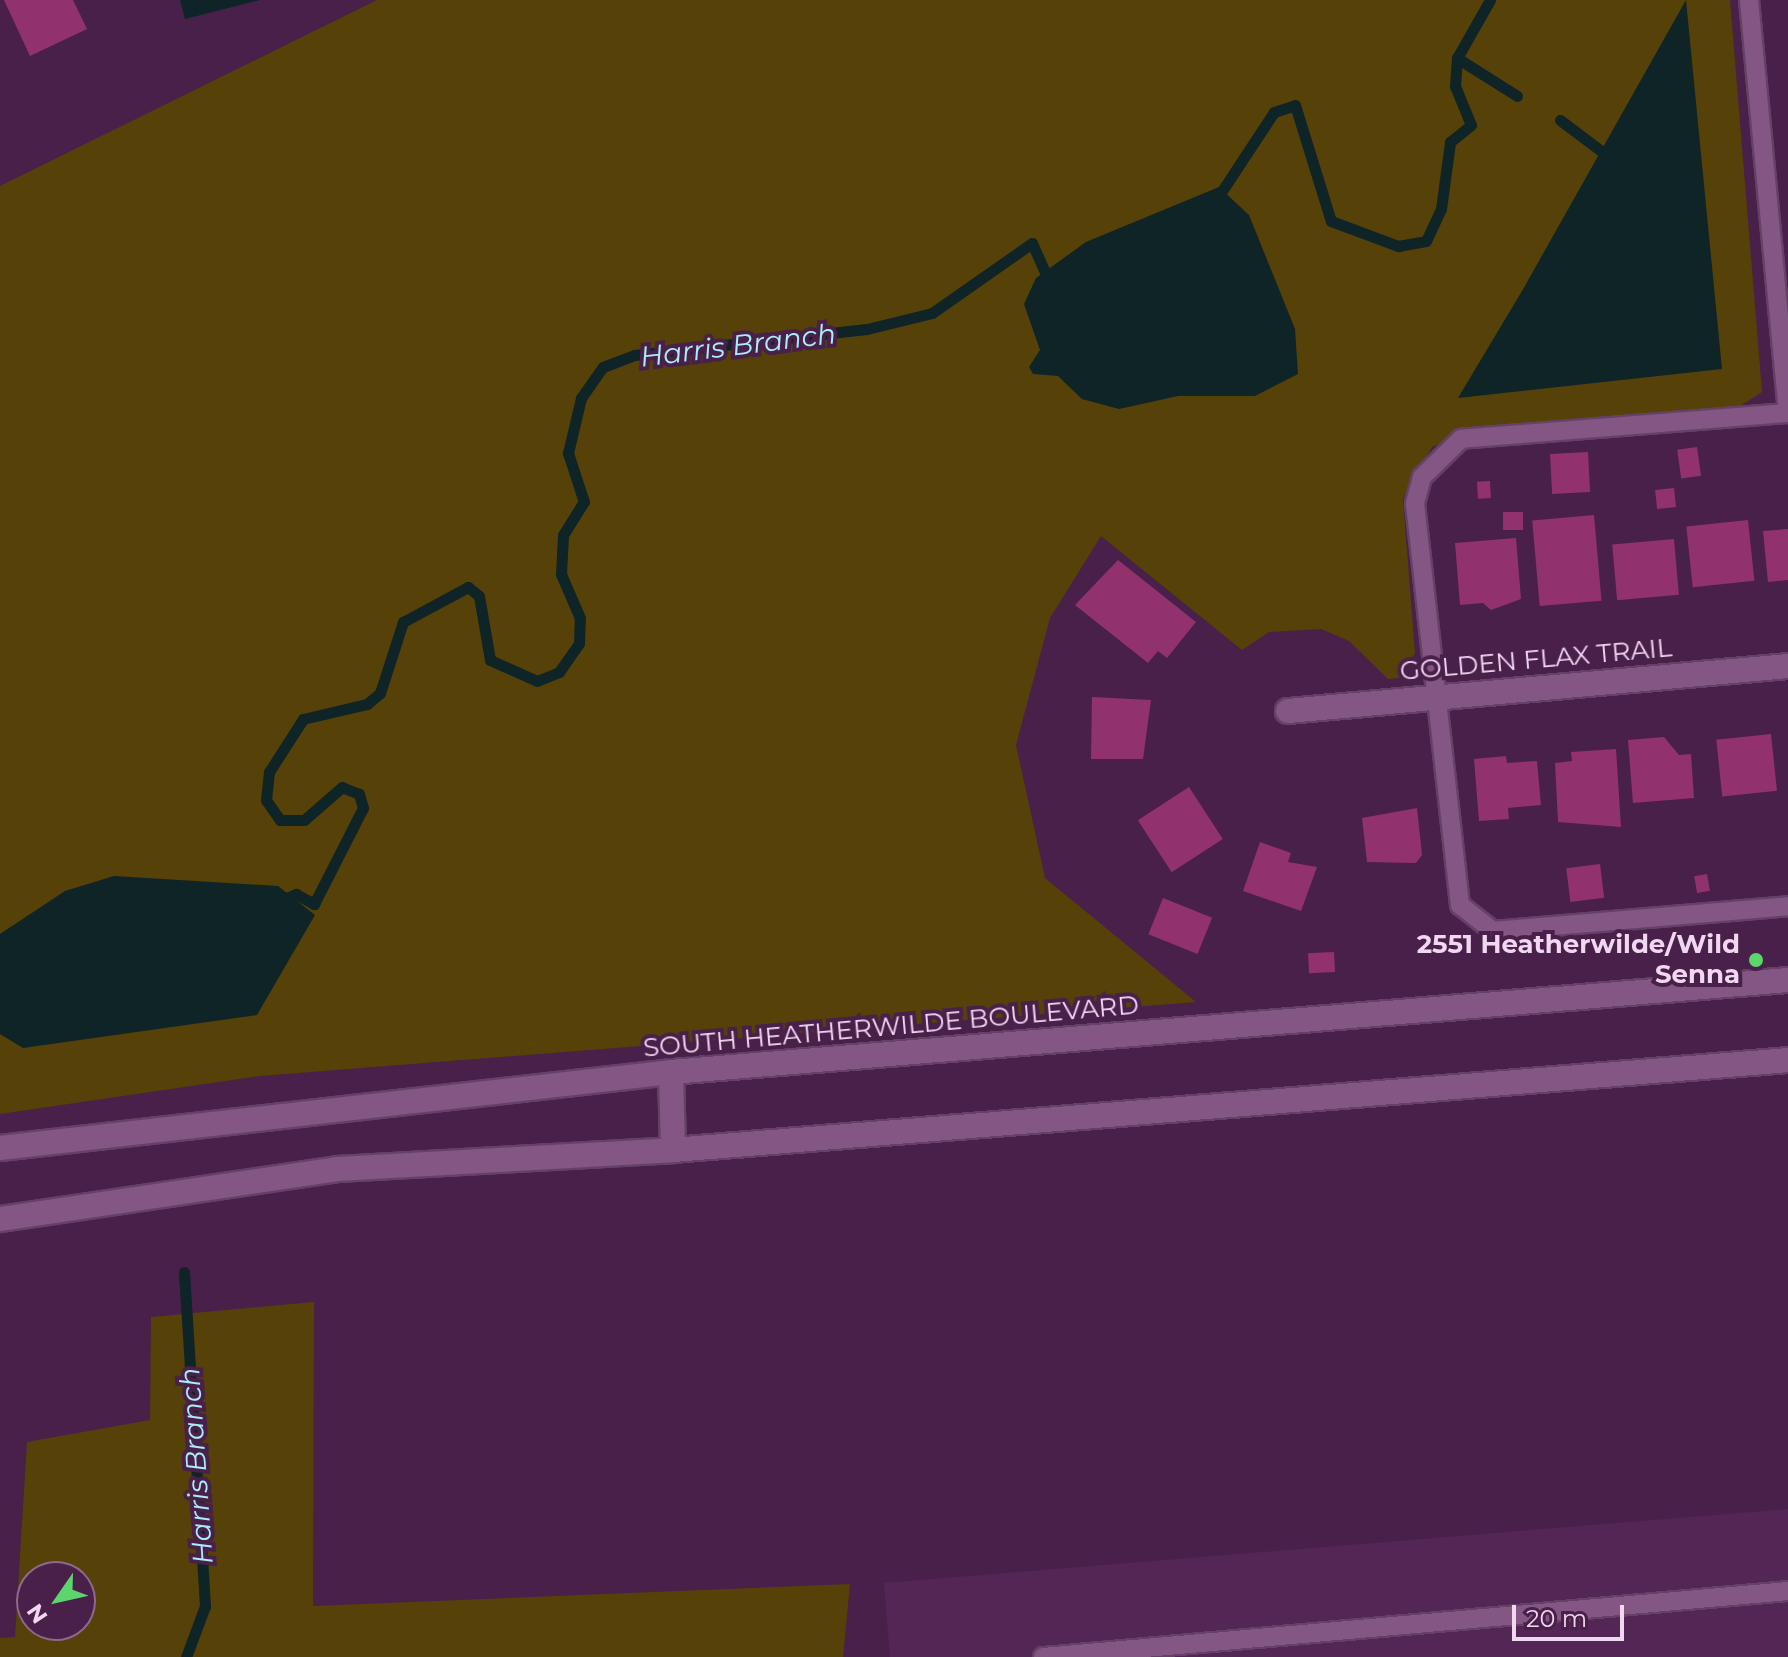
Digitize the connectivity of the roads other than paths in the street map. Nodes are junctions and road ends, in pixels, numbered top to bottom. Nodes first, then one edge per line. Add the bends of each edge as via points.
1 (1749, 0) edge
2 (1788, 413) edge
3 (1788, 666) edge
4 (1439, 697) junction
5 (1288, 711) dead end
6 (1788, 906) edge
7 (1788, 980) edge
8 (1788, 1060) edge
9 (671, 1072) junction
10 (0, 1148) edge
11 (673, 1150) junction
12 (0, 1219) edge
13 (1788, 1591) edge
14 (1043, 1657) edge

1 - 2 lane
2 - 4 lane via 1461,439 1422,477 1415,504
3 - 4 main road, GOLDEN FLAX TRAIL
4 - 5 main road, GOLDEN FLAX TRAIL
4 - 6 lane via 1460,905 1493,931
7 - 9 main road, SOUTH HEATHERWILDE BOULEVARD
8 - 11 main road
9 - 10 main road, SOUTH HEATHERWILDE BOULEVARD
9 - 11 main road
11 - 12 main road via 337,1169
13 - 14 lane

